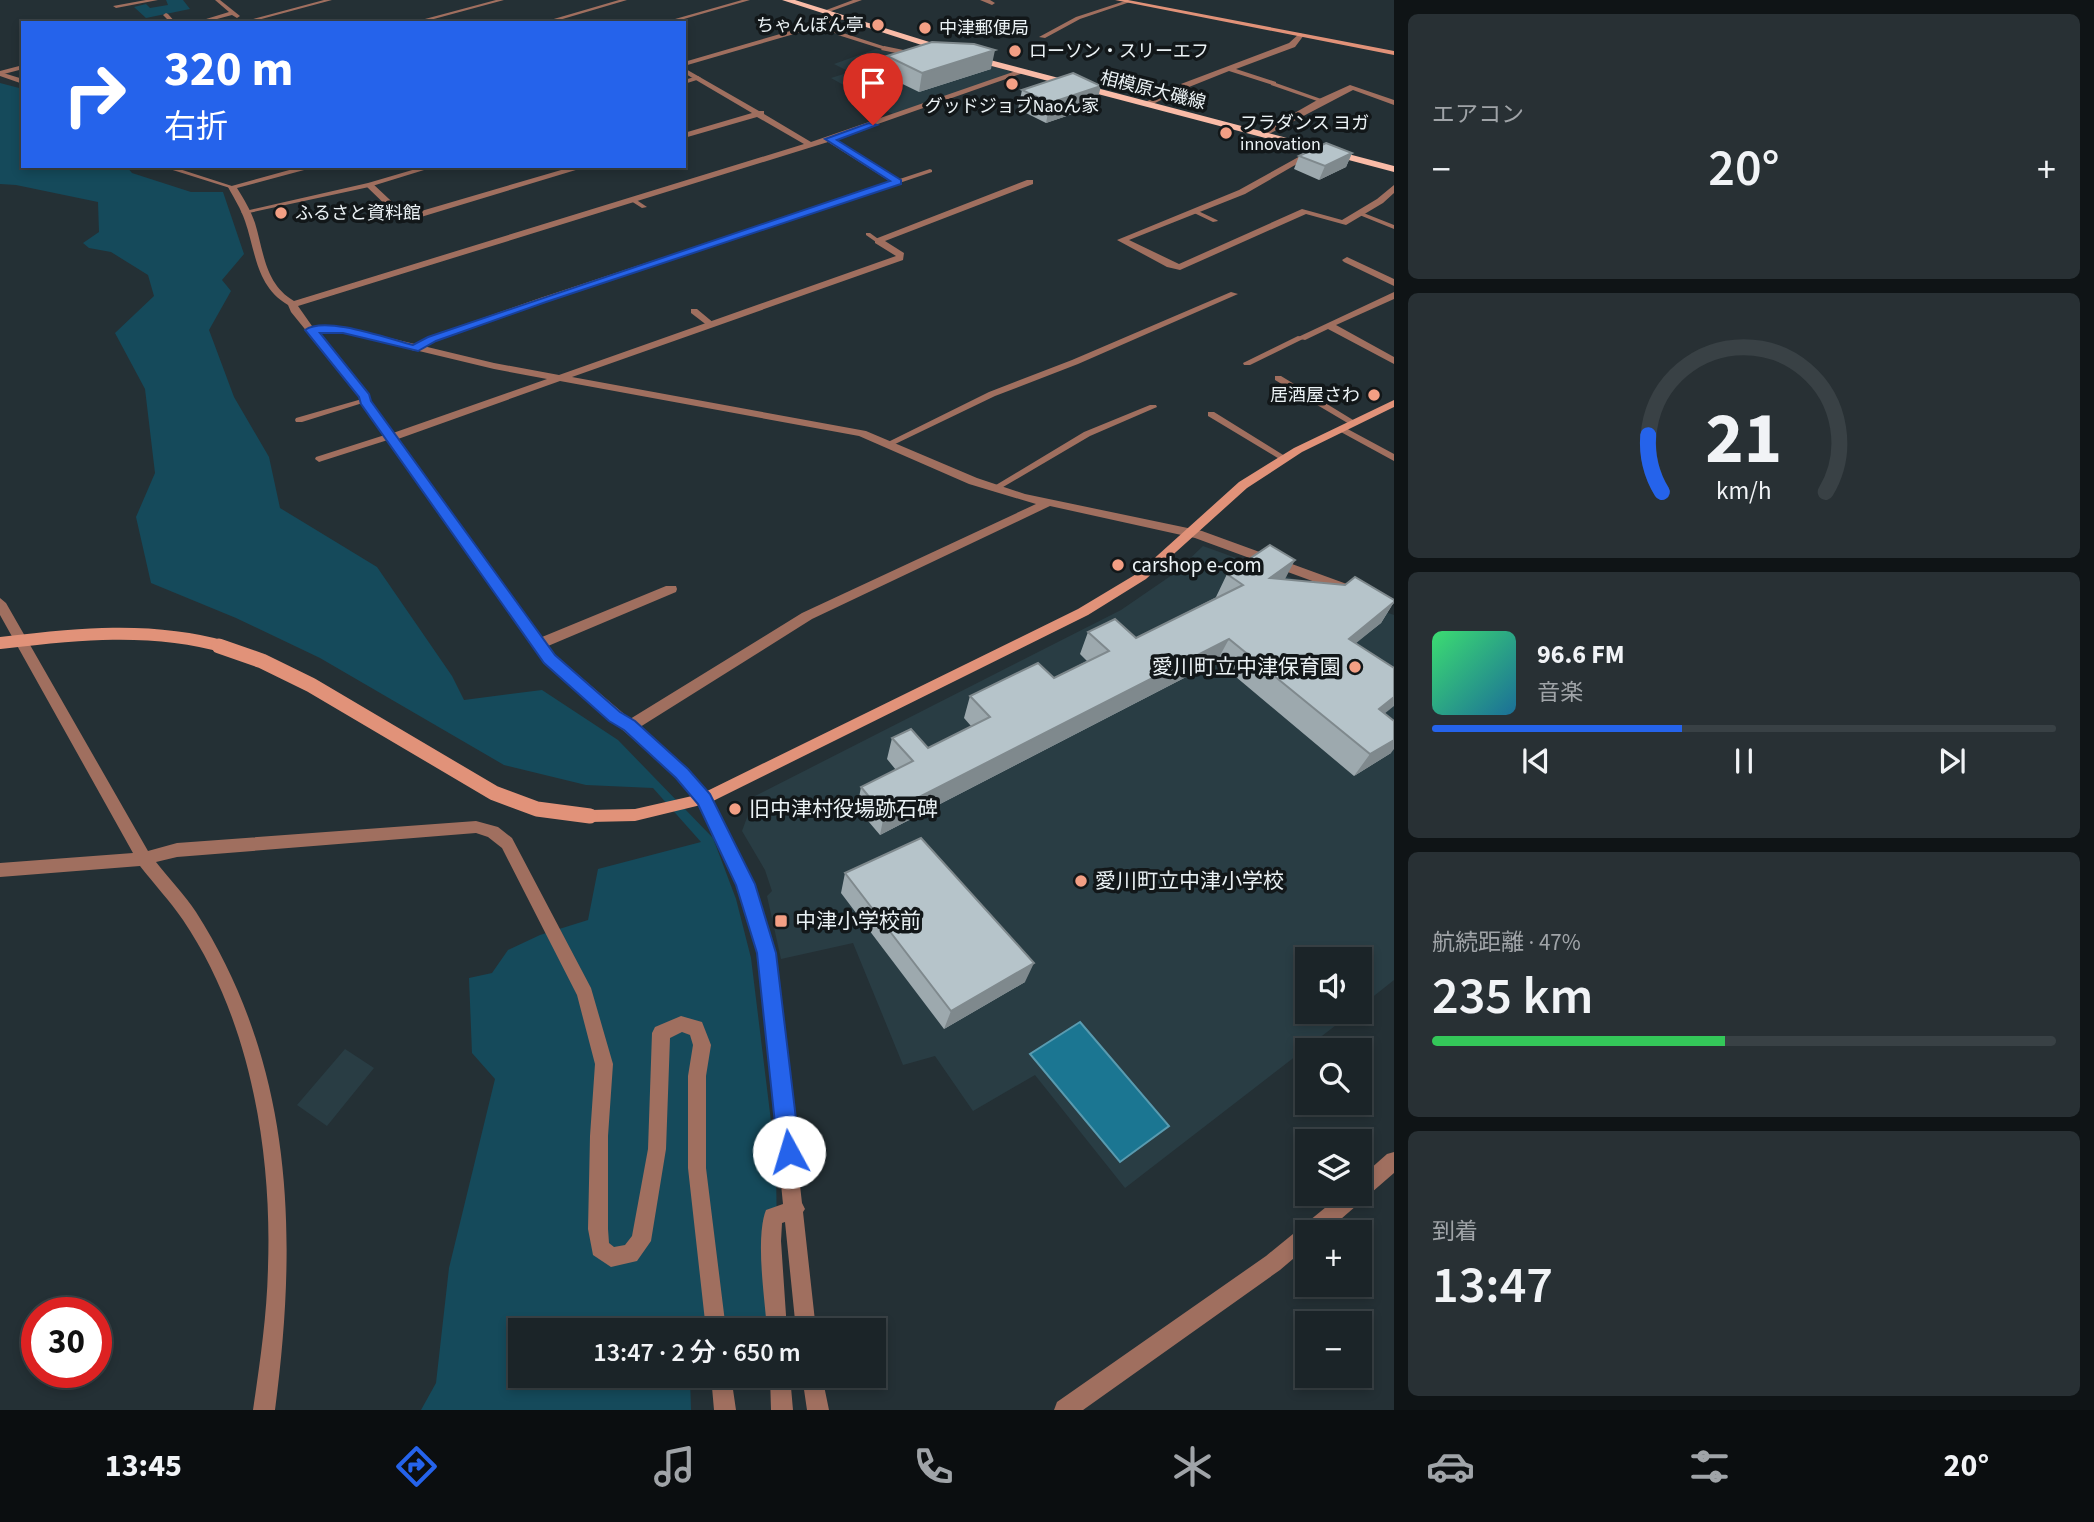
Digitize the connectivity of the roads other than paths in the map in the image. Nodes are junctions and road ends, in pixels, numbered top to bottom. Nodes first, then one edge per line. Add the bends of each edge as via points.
1 (156, 0) edge
2 (217, 0) edge
3 (330, 0) edge
4 (502, 0) edge
5 (625, 0) edge
6 (748, 0) edge
7 (786, 0) edge
8 (859, 0) edge
9 (984, 0) edge
10 (1118, 0) edge
11 (1127, 2) edge
12 (127, 3) edge
13 (992, 3) dead end
14 (117, 6) dead end
15 (307, 6) junction
16 (315, 11) dead end
17 (824, 12) junction
18 (233, 13) junction
19 (166, 15) dead end
20 (842, 18) junction
21 (172, 21) edge
22 (203, 21) edge
23 (243, 21) edge
24 (248, 21) edge
25 (420, 21) edge
26 (549, 21) edge
27 (668, 21) edge
28 (816, 26) junction
29 (840, 34) joint
30 (1300, 34) junction
31 (1043, 37) dead end
32 (884, 48) joint
33 (1394, 53) edge
34 (922, 56) edge
35 (934, 57) edge
36 (968, 57) junction
37 (686, 63) edge
38 (21, 68) edge
39 (1229, 69) junction
40 (686, 71) edge
41 (1022, 72) junction
42 (0, 73) edge
43 (698, 78) junction
44 (21, 81) edge
45 (686, 81) edge
46 (1273, 84) joint
47 (1322, 101) junction
48 (1394, 103) edge
49 (1146, 104) junction
50 (761, 113) junction
51 (1262, 134) junction
52 (686, 135) edge
53 (830, 139) junction
54 (811, 145) junction
55 (1317, 149) junction
56 (170, 168) edge
57 (307, 168) edge
58 (427, 168) edge
59 (578, 168) edge
60 (1394, 169) edge
61 (930, 171) dead end
62 (897, 182) junction
63 (369, 185) junction
64 (232, 187) junction
65 (1026, 187) dead end
66 (1394, 188) edge
67 (633, 200) junction
68 (644, 207) dead end
69 (1194, 211) junction
70 (244, 212) junction
71 (1359, 213) junction
72 (1215, 221) dead end
73 (1394, 227) edge
74 (868, 234) dead end
75 (878, 241) junction
76 (1347, 260) dead end
77 (1394, 283) edge
78 (1234, 294) dead end
79 (1394, 295) edge
80 (293, 304) junction
81 (694, 311) dead end
82 (711, 324) junction
83 (1330, 326) junction
84 (311, 330) junction
85 (1301, 338) joint
86 (414, 349) junction
87 (1394, 361) edge
88 (1247, 363) dead end
89 (1278, 378) dead end
90 (562, 379) junction
91 (1298, 379) dead end
92 (1289, 384) junction
93 (365, 401) junction
94 (1394, 402) edge
95 (1153, 407) dead end
96 (1211, 414) dead end
97 (299, 420) dead end
98 (1348, 426) junction
99 (391, 436) junction
100 (888, 443) junction
101 (322, 455) dead end
102 (1284, 458) junction
103 (1394, 458) edge
104 (995, 488) junction
105 (1048, 503) junction
106 (1187, 534) junction
107 (671, 589) dead end
108 (1365, 596) edge
109 (0, 603) edge
110 (0, 643) edge
111 (539, 644) junction
112 (629, 726) junction
113 (704, 799) junction
114 (144, 859) junction
115 (0, 870) edge
116 (1394, 1161) edge
117 (1372, 1180) edge
118 (1341, 1206) edge
119 (795, 1209) junction
120 (1325, 1220) edge
121 (1295, 1245) edge
122 (715, 1318) edge
123 (776, 1318) edge
124 (805, 1318) edge
125 (722, 1388) edge
126 (781, 1388) edge
127 (814, 1388) edge
128 (264, 1410) edge
129 (725, 1410) edge
130 (782, 1410) edge
131 (818, 1410) edge
132 (1065, 1410) edge

1 - 12 lane
2 - 18 lane
3 - 15 lane
4 - 25 lane
5 - 26 lane
6 - 27 lane
7 - 17 main road, 相模原大磯線
8 - 17 street
9 - 13 street
10 - 11 street
11 - 30 street
11 - 31 street via 1078,18
12 - 14 lane
15 - 16 lane
15 - 24 lane
17 - 20 main road, 相模原大磯線
18 - 22 lane
18 - 23 lane
19 - 21 lane
20 - 28 street
20 - 36 main road, 相模原大磯線
28 - 29 street
28 - 37 street
29 - 32 lane
30 - 33 street
30 - 39 street via 1293,45
32 - 34 street
35 - 36 street
36 - 41 main road, 相模原大磯線
38 - 42 lane
39 - 46 street
39 - 49 street
40 - 43 street
41 - 49 main road, 相模原大磯線
41 - 53 street
42 - 44 street
43 - 45 lane
43 - 50 street
46 - 47 lane
47 - 48 street via 1353,87
47 - 51 street
49 - 51 main road, 相模原大磯線
50 - 52 street
50 - 54 street
51 - 55 main road, 相模原大磯線
53 - 54 street
53 - 62 street
54 - 67 street
55 - 60 main road, 相模原大磯線
55 - 69 street via 1242,192
56 - 64 lane
57 - 64 street
58 - 63 lane
59 - 63 street via 411,217 403,217
61 - 62 lane
62 - 86 lane via 542,300
63 - 70 lane
64 - 70 street
65 - 75 street via 950,209
66 - 71 street
67 - 68 lane
67 - 80 street
69 - 71 street via 1122,240 1180,267 1305,211 1343,223
69 - 72 lane
70 - 80 street via 261,270
71 - 73 lane
74 - 75 lane
75 - 82 street via 900,258
76 - 77 street via 1359,270
78 - 100 lane via 992,394
79 - 83 street
80 - 84 street
81 - 82 lane
82 - 90 street
83 - 85 street
83 - 87 street
84 - 86 street via 344,330
84 - 93 street
85 - 88 lane
86 - 90 street
89 - 92 lane
90 - 99 street
90 - 100 street via 814,423
91 - 92 lane
92 - 98 lane
93 - 97 lane
93 - 99 street
94 - 98 street
95 - 104 lane via 1087,434
96 - 102 lane
98 - 102 street
98 - 103 lane
99 - 101 lane
99 - 111 street
100 - 104 street
102 - 106 street via 1236,491
104 - 105 street
105 - 106 street
105 - 112 street via 807,616
106 - 108 street via 1198,534
106 - 113 street via 1142,576 1083,612
107 - 111 street via 649,591
109 - 114 street
110 - 113 street, bridge via 127,632 185,638 235,651 303,680 478,785 536,809 590,816 635,815
111 - 112 street via 550,659
112 - 113 street
113 - 119 street via 746,884 766,953
114 - 115 street
114 - 122 street via 177,850 476,827 507,843 585,994 604,1064 598,1230 600,1248 611,1257 630,1254 641,1241 657,1149 662,1033 681,1024 696,1028 702,1045 697,1076 697,1168
114 - 128 street via 169,885 227,980 257,1074 272,1161 279,1242 275,1351
116 - 117 street
118 - 120 street
119 - 123 street via 773,1217
119 - 124 street
121 - 132 street
125 - 129 street
126 - 130 street
127 - 131 street

